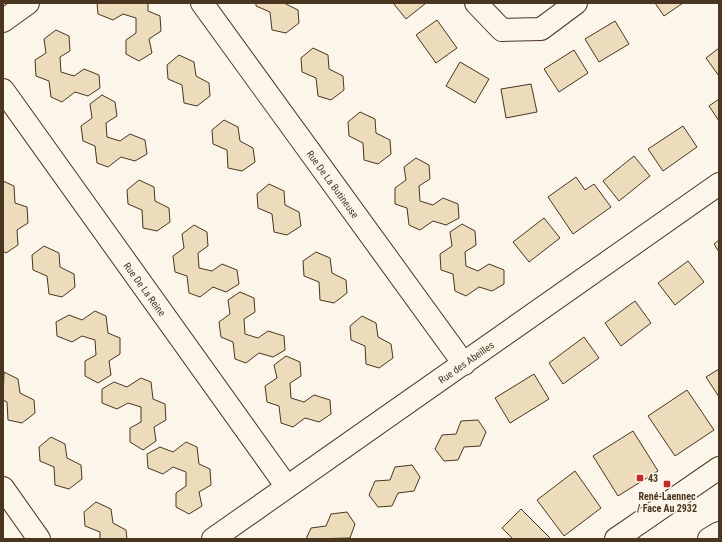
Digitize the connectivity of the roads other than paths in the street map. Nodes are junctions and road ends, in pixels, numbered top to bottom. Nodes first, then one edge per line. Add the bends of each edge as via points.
1 (28, 3) edge
2 (202, 3) edge
3 (476, 3) edge
4 (576, 3) edge
5 (3, 21) edge
6 (3, 90) edge
7 (719, 184) edge
8 (464, 364) junction
9 (719, 468) edge
10 (287, 487) junction
11 (3, 488) edge
12 (719, 533) edge
13 (39, 539) edge
14 (213, 539) edge
15 (616, 539) edge
16 (709, 539) edge

1 - 5 street
2 - 8 street, Rue De La Butineuse
3 - 4 street via 502,30 541,29
6 - 10 street, Rue De La Reine
7 - 8 street, Rue des Abeilles
8 - 10 street, Rue des Abeilles
9 - 15 street
10 - 14 street, Rue des Abeilles
11 - 13 street
12 - 16 street

